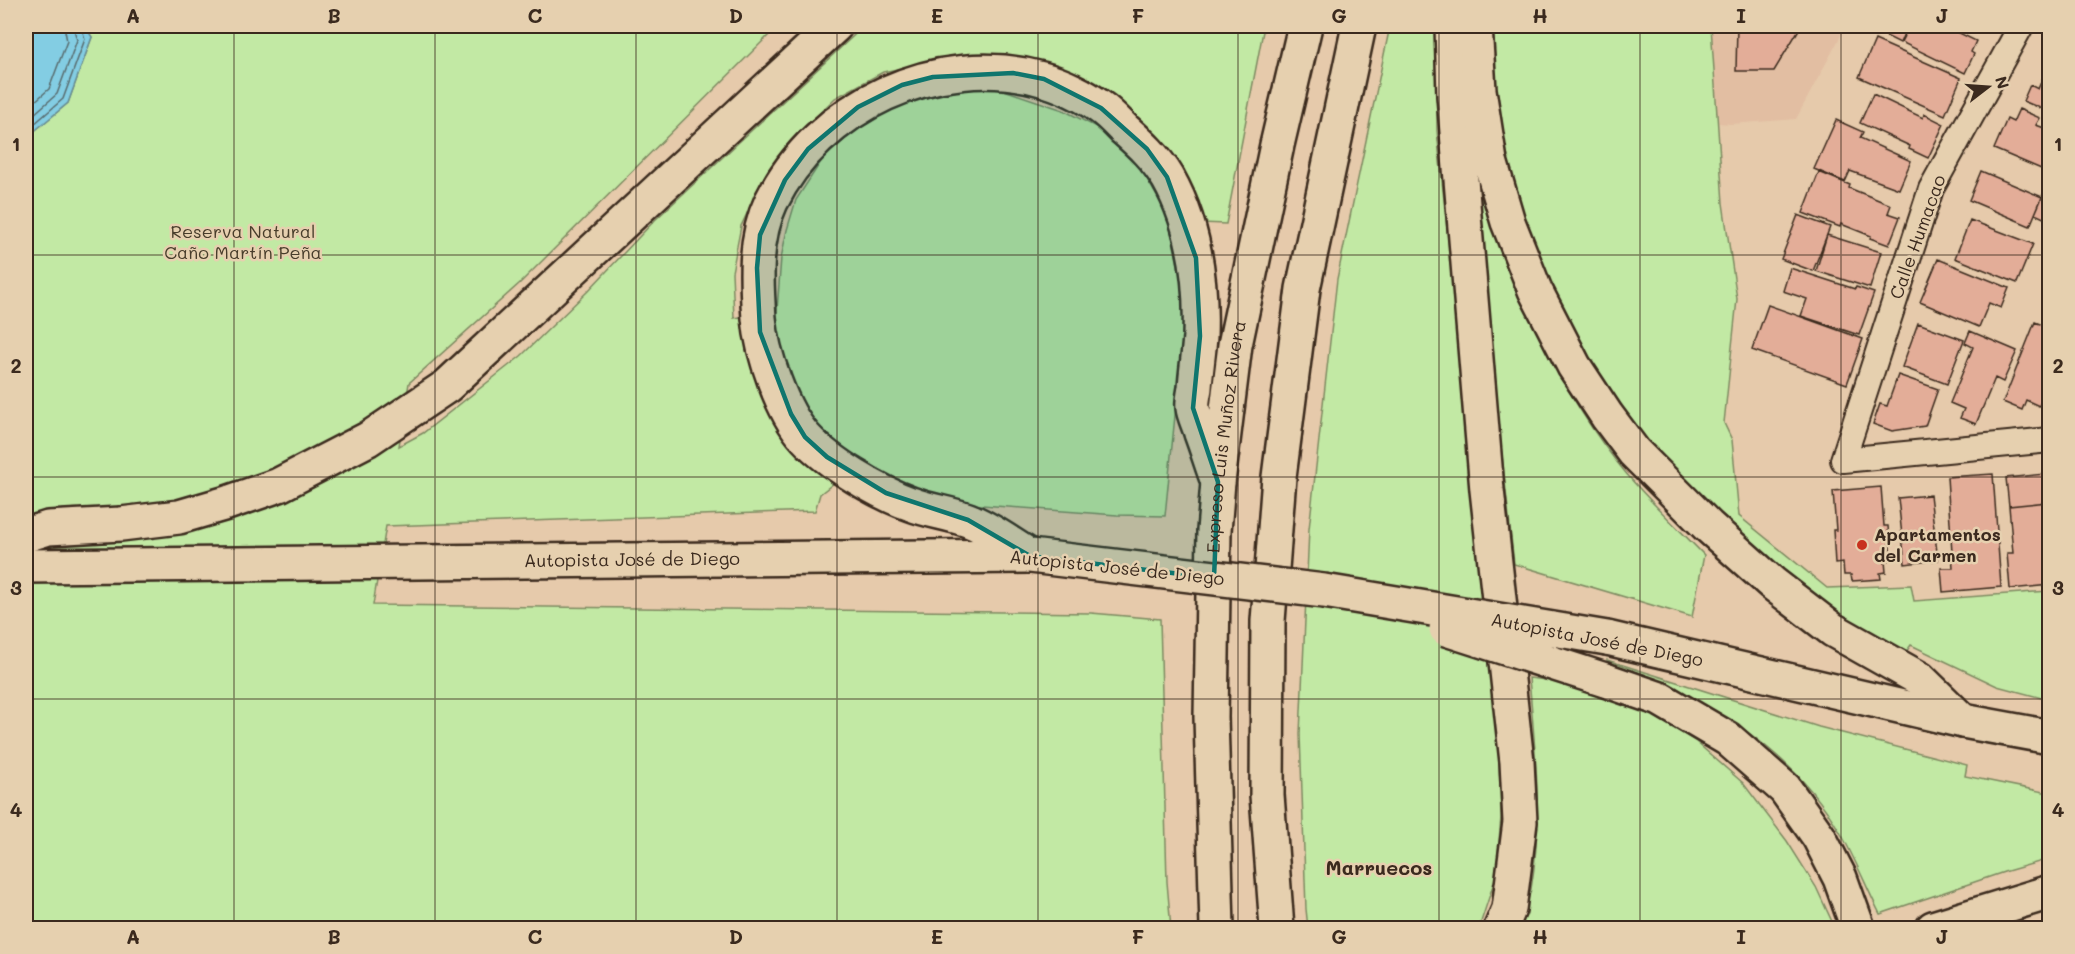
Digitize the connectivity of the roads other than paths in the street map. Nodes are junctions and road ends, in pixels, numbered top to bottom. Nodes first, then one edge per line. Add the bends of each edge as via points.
1 (836, 26) edge
2 (1305, 26) edge
3 (1359, 26) edge
4 (1452, 26) edge
5 (1474, 26) edge
6 (2021, 26) edge
7 (2049, 440) edge
8 (1218, 482) junction
9 (26, 535) edge
10 (1030, 556) junction
11 (26, 566) edge
12 (1324, 591) junction
13 (1963, 721) junction
14 (2049, 737) edge
15 (2049, 892) edge
16 (1216, 928) edge
17 (1277, 928) edge
18 (1502, 928) edge
19 (1858, 928) edge
20 (1933, 928) edge

1 - 9 highway via 447,386 368,439 279,485 179,517 48,528
2 - 8 highway, Expreso Luis Muñoz Rivera via 1235,345
3 - 17 highway via 1303,289 1279,477 1268,621 1267,795
4 - 18 highway via 1454,96 1487,490 1518,762 1520,822 1509,909
5 - 13 highway via 1490,161 1508,222 1535,290 1574,366 1607,416 1634,452 1699,518 1772,583 1833,630 1920,679
6 - 7 street, Calle Humacao via 1931,189 1843,460
8 - 10 highway via 1193,408 1200,336 1199,279 1190,229 1167,177 1147,149 1101,108 1044,79 974,71 902,85 858,107 833,126 807,149 784,180 760,235 760,332 777,387 805,437 827,457 886,494 968,520
8 - 16 highway, Expreso Luis Muñoz Rivera via 1211,717
10 - 11 highway, Autopista José de Diego
10 - 12 highway, Autopista José de Diego, bridge
12 - 13 highway, Autopista José de Diego, bridge via 1607,638
12 - 19 highway, bridge via 1660,699 1728,739 1785,789 1819,837
13 - 14 highway, Autopista José de Diego
15 - 20 highway

